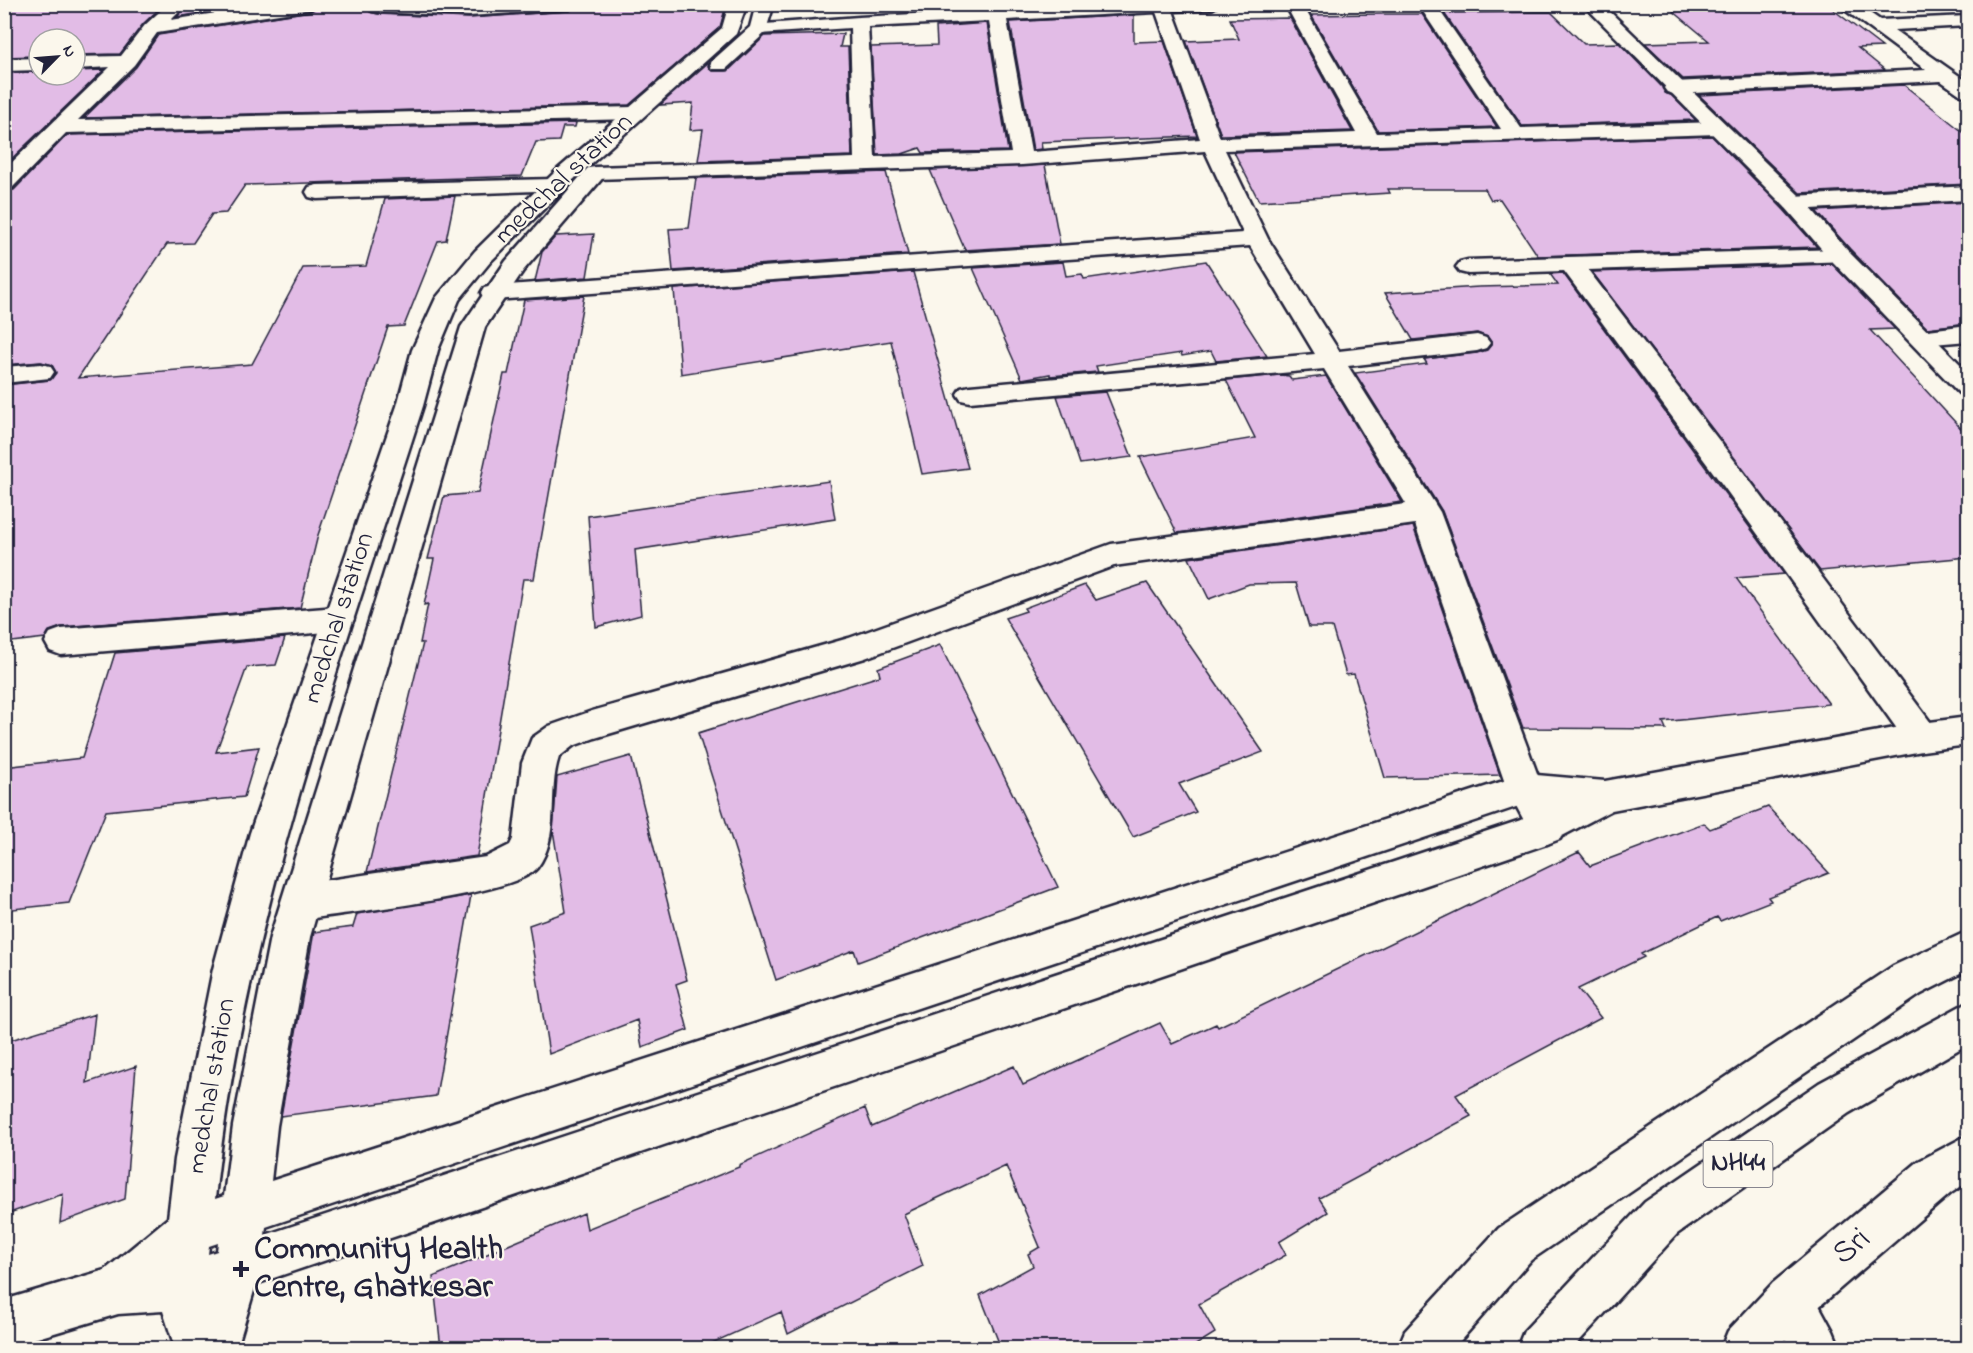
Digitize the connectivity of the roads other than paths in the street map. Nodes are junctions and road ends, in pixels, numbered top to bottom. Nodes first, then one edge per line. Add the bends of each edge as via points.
1 (179, 4) edge
2 (311, 4) edge
3 (376, 4) edge
4 (570, 4) edge
5 (738, 4) edge
6 (1212, 4) edge
7 (1293, 4) edge
8 (1426, 4) edge
9 (1591, 4) edge
10 (1845, 4) edge
11 (1162, 5) edge
12 (942, 12) edge
13 (997, 16) junction
14 (762, 17) edge
15 (859, 21) junction
16 (1968, 21) edge
17 (1878, 26) junction
18 (151, 29) junction
19 (127, 61) junction
20 (87, 63) edge
21 (27, 64) edge
22 (4, 65) edge
23 (1945, 75) junction
24 (1674, 88) junction
25 (1968, 91) edge
26 (633, 113) junction
27 (60, 127) junction
28 (1718, 128) junction
29 (1516, 135) junction
30 (1370, 139) junction
31 (1212, 144) junction
32 (1022, 159) junction
33 (865, 163) junction
34 (596, 173) junction
35 (4, 183) edge
36 (555, 184) junction
37 (317, 192) dead end
38 (1968, 193) edge
39 (1794, 202) junction
40 (1257, 239) junction
41 (1840, 256) junction
42 (1571, 264) junction
43 (1467, 267) dead end
44 (493, 293) junction
45 (1968, 333) edge
46 (1921, 337) junction
47 (1477, 343) dead end
48 (1332, 360) junction
49 (41, 372) dead end
50 (4, 375) edge
51 (1968, 387) edge
52 (970, 394) dead end
53 (1425, 512) junction
54 (338, 619) junction
55 (61, 642) dead end
56 (1968, 731) edge
57 (1922, 737) junction
58 (1525, 789) junction
59 (1605, 796) junction
60 (1547, 828) junction
61 (301, 902) junction
62 (1968, 950) edge
63 (1968, 1022) edge
64 (1968, 1157) edge
65 (245, 1212) junction
66 (189, 1230) junction
67 (238, 1268) junction
68 (179, 1287) junction
69 (118, 1290) junction
70 (1790, 1300) junction
71 (4, 1323) edge
72 (199, 1348) edge
73 (213, 1348) edge
74 (1422, 1348) edge
75 (1541, 1348) edge
76 (1745, 1348) edge
77 (1816, 1348) edge

1 - 18 main road
2 - 18 main road
3 - 4 main road via 469,11
5 - 26 main road, medchal station via 730,30
6 - 11 main road
7 - 30 main road
8 - 29 main road
9 - 24 main road
10 - 17 main road
11 - 13 main road
11 - 31 main road
12 - 13 main road
12 - 15 main road
13 - 32 main road
14 - 15 main road
14 - 34 main road, medchal station
15 - 33 main road
16 - 17 main road
17 - 23 main road
18 - 19 main road
19 - 20 main road
19 - 27 main road
21 - 22 main road
23 - 24 main road
23 - 25 main road
24 - 28 main road
26 - 27 main road
26 - 36 main road, medchal station
27 - 35 main road
28 - 29 main road
28 - 39 main road
29 - 30 main road
30 - 31 main road
31 - 32 main road
31 - 40 main road
32 - 33 main road
33 - 34 main road
34 - 44 main road, medchal station via 522,254
36 - 37 main road
36 - 54 main road, medchal station via 483,256 448,298 425,350
38 - 39 main road
39 - 41 main road
40 - 44 main road
40 - 48 main road
41 - 42 main road
41 - 46 main road
42 - 43 main road
42 - 57 main road
44 - 61 main road, medchal station via 473,327
45 - 46 main road
46 - 51 main road
47 - 48 main road
48 - 52 main road
48 - 53 main road
49 - 50 main road
53 - 58 main road
53 - 61 main road via 1111,555 854,649 592,725 561,736 544,748 531,839 523,857 506,868
54 - 55 main road
54 - 66 main road, medchal station via 268,833 233,969 197,1159
56 - 57 main road
57 - 59 main road
58 - 59 main road
58 - 60 main road
58 - 65 main road
59 - 60 main road
60 - 67 main road
61 - 65 main road, medchal station via 290,937 257,1115
62 - 74 main road via 1907,980 1515,1244
63 - 75 main road, NH44 via 1834,1098 1661,1218
64 - 70 main road, Sri via 1935,1177
65 - 66 main road
65 - 67 main road, medchal station
66 - 68 main road, medchal station
66 - 69 main road
67 - 68 main road
67 - 73 main road, medchal station
68 - 69 main road
68 - 72 main road, medchal station
69 - 71 main road
70 - 76 main road, Sri
70 - 77 main road

